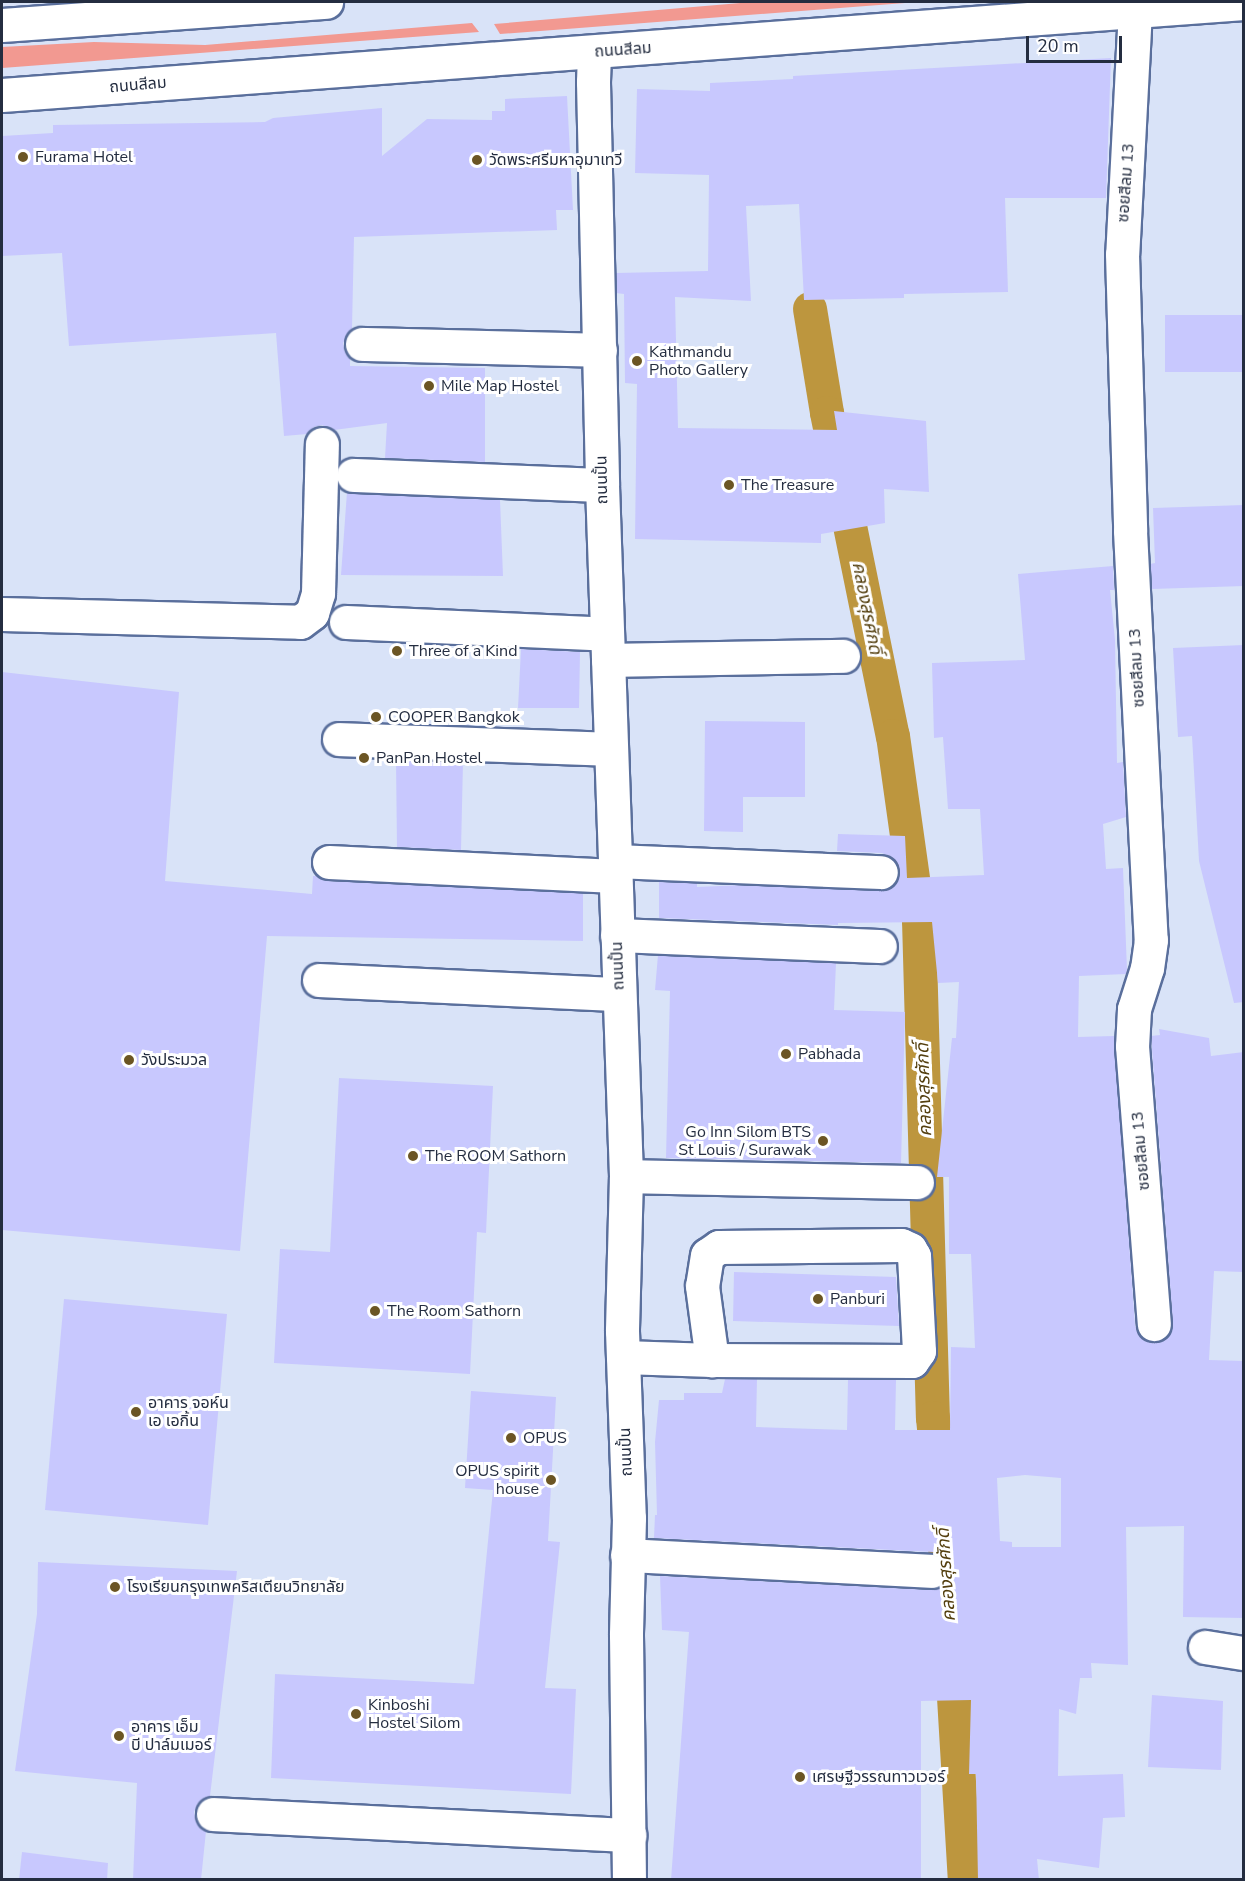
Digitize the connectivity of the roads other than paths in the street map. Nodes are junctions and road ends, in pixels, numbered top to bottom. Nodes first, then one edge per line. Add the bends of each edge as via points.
1 (326, 2) edge
2 (1244, 3) edge
3 (1199, 4) edge
4 (1134, 6) edge
5 (2, 25) edge
6 (594, 53) junction
7 (2, 95) edge
8 (362, 344) dead end
9 (600, 350) junction
10 (322, 444) dead end
11 (353, 475) dead end
12 (602, 485) junction
13 (2, 614) edge
14 (346, 622) dead end
15 (608, 647) junction
16 (843, 656) dead end
17 (339, 739) dead end
18 (611, 749) junction
19 (329, 862) dead end
20 (615, 868) junction
21 (881, 872) dead end
22 (617, 935) junction
23 (880, 946) dead end
24 (319, 980) dead end
25 (619, 994) junction
26 (626, 1176) junction
27 (917, 1182) dead end
28 (1154, 1324) dead end
29 (623, 1357) junction
30 (712, 1360) junction
31 (627, 1555) junction
32 (932, 1570) dead end
33 (1205, 1647) dead end
34 (1244, 1653) edge
35 (213, 1814) dead end
36 (628, 1835) junction
37 (629, 1880) edge

1 - 5 street
2 - 3 street, ถนนสีลม
3 - 4 street, ถนนสีลม
4 - 6 street, ถนนสีลม
4 - 28 street, ซอยสีลม 13 via 1122,254 1130,531 1151,940 1134,1009 1132,1046
6 - 7 street, ถนนสีลม
6 - 9 street, ถนนปั้น
8 - 9 street
9 - 12 street, ถนนปั้น
10 - 13 street via 318,593 312,613 300,622
11 - 12 street
12 - 15 street, ถนนปั้น
14 - 15 street
15 - 16 street
15 - 18 street, ถนนปั้น
17 - 18 street
18 - 20 street, ถนนปั้น
19 - 20 street
20 - 21 street
20 - 22 street, ถนนปั้น
22 - 23 street
22 - 25 street, ถนนปั้น
24 - 25 street
25 - 26 street, ถนนปั้น
26 - 27 street
26 - 29 street, ถนนปั้น
29 - 30 street
29 - 31 street, ถนนปั้น
30 - 30 street via 912,1361 919,1351 914,1256 901,1245 719,1247 707,1255 702,1286
31 - 32 street
31 - 36 street, ถนนปั้น
33 - 34 street
35 - 36 street
36 - 37 street, ถนนปั้น

